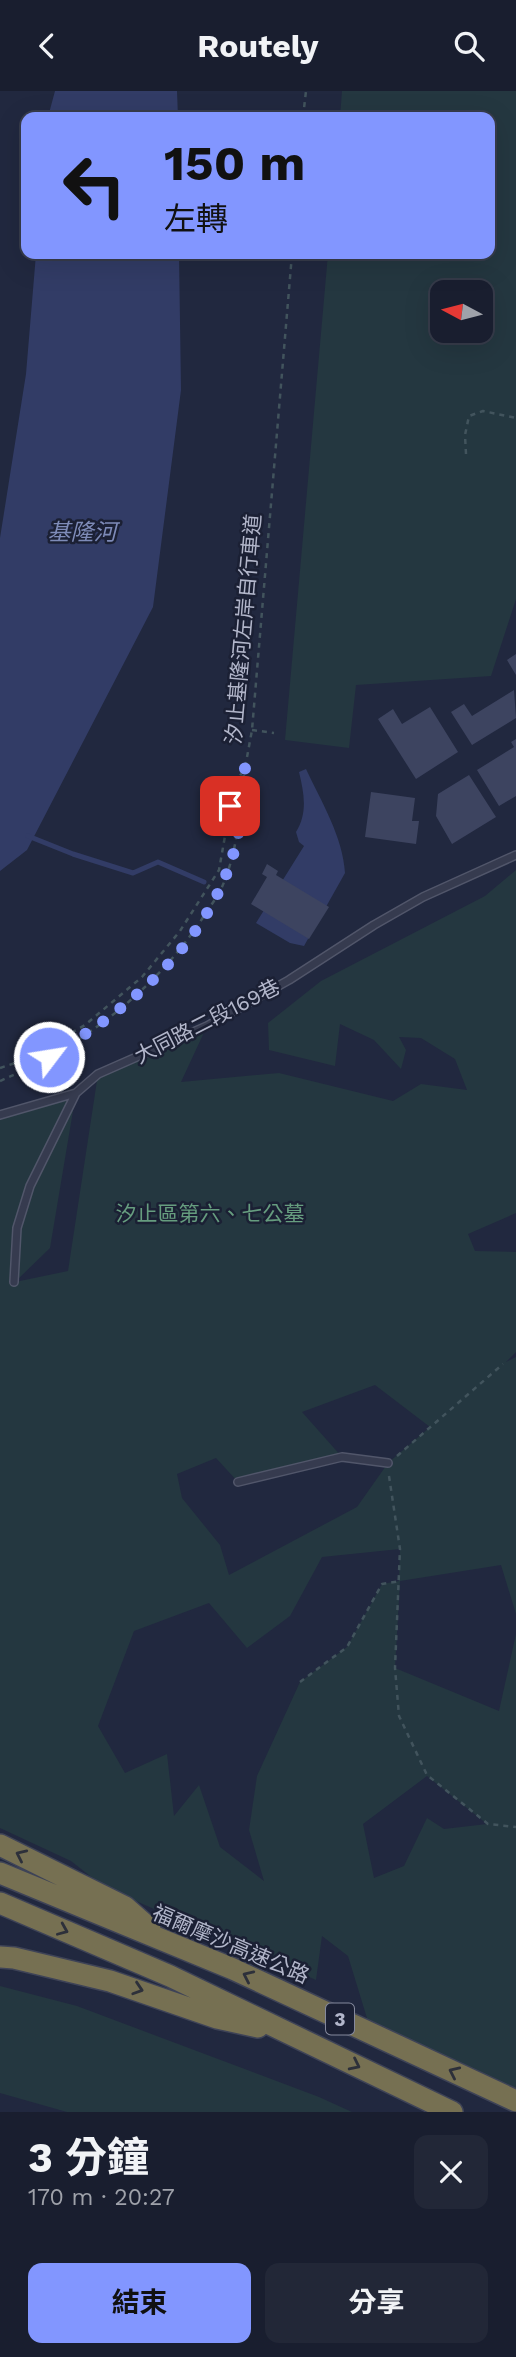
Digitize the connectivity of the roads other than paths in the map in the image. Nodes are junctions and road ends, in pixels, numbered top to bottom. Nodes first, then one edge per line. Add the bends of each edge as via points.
1 (516, 855) edge
2 (76, 1093) junction
3 (0, 1115) edge
4 (14, 1282) dead end
5 (388, 1463) road end
6 (238, 1482) dead end
7 (0, 1845) edge
8 (0, 1873) edge
9 (0, 1903) edge
10 (162, 1940) junction
11 (0, 1957) edge
12 (294, 2034) junction
13 (516, 2101) edge
14 (452, 2112) edge

1 - 2 lane, 大同路二段169巷 via 423,897 278,986 208,1025 98,1074
2 - 3 lane
2 - 4 lane, 大同路二段169巷 via 30,1186 18,1228
5 - 6 lane via 342,1457
10 -> 7 highway via 125,1907
8 - 10 highway, 福爾摩沙高速公路 / 3
9 -> 12 highway, 3
13 -> 10 highway, 福爾摩沙高速公路 / 3
11 -> 12 highway via 110,1981 217,2018
12 -> 14 highway, 3

